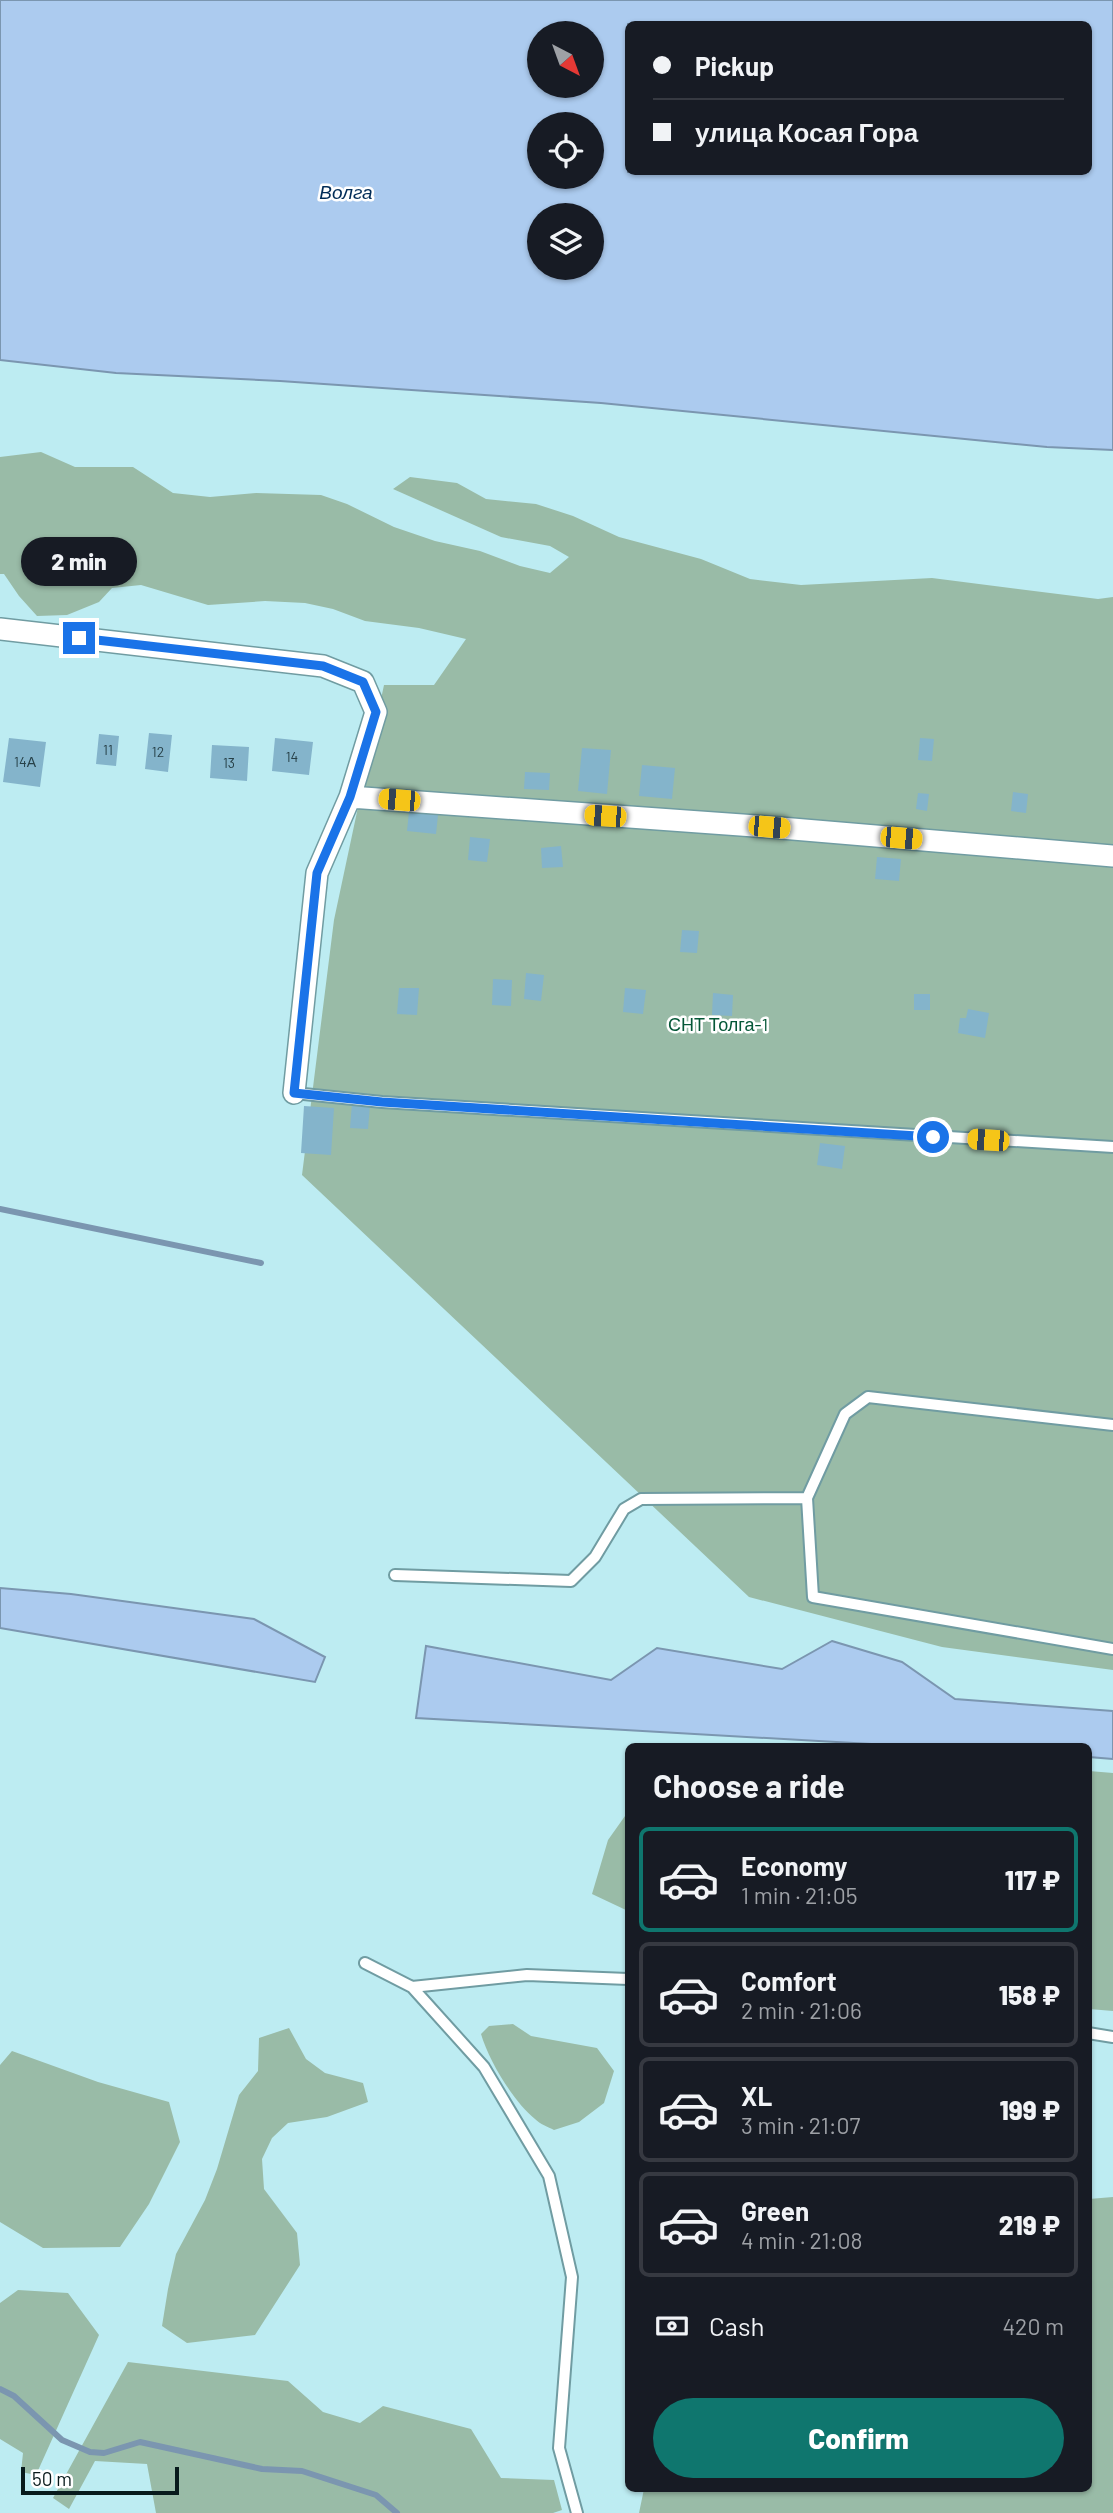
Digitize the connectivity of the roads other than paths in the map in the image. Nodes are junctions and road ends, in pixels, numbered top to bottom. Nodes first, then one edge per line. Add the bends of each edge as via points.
1 (0, 629) edge
2 (350, 797) junction
3 (1113, 856) edge
4 (294, 1093) joint
5 (1113, 1147) edge
6 (1113, 1425) edge
7 (807, 1498) junction
8 (395, 1575) dead end
9 (1113, 1649) edge
10 (365, 1963) dead end
11 (625, 1979) edge
12 (412, 1987) junction
13 (1092, 2034) edge
14 (1113, 2037) edge
15 (577, 2513) edge

1 - 2 street via 323,666 363,682 376,712
2 - 3 street
2 - 4 street via 317,873
4 - 5 lane
6 - 7 lane via 867,1397 845,1414
7 - 8 lane via 641,1499 624,1509 594,1557 571,1581
7 - 9 lane via 813,1597
10 - 12 lane
11 - 12 lane via 527,1975
12 - 15 lane via 484,2067 549,2176 572,2277 559,2448
13 - 14 lane

